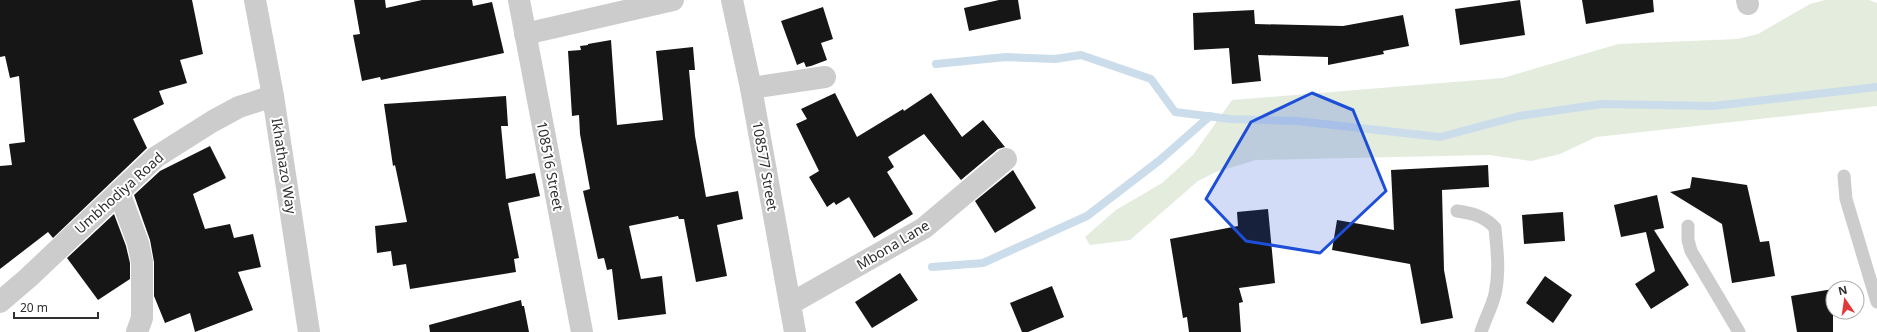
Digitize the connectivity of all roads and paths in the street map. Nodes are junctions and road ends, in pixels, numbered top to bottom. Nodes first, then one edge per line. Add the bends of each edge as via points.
1 (255, 0) edge
2 (519, 0) edge
3 (673, 0) edge
4 (732, 0) edge
5 (525, 34) junction
6 (825, 77) dead end
7 (750, 88) junction
8 (273, 96) junction
9 (1006, 159) dead end
10 (1844, 176) dead end
11 (119, 192) junction
12 (1456, 211) dead end
13 (1688, 226) dead end
14 (0, 302) edge
15 (1877, 302) edge
16 (790, 304) junction
17 (138, 332) edge
18 (309, 332) edge
19 (582, 332) edge
20 (795, 332) edge
21 (1482, 332) edge
22 (1739, 332) edge

1 - 8 street, Ikhathazo Way
2 - 5 street, 108516 Street
3 - 5 street
4 - 7 street, 108577 Street
5 - 19 street, 108516 Street
6 - 7 street
7 - 16 street, 108577 Street
8 - 11 street, Umbhodiya Road via 239,107 156,156
8 - 18 street, Ikhathazo Way
9 - 16 street, Mbona Lane via 924,228
10 - 15 lane via 1846,199
11 - 14 street, Umbhodiya Road
11 - 17 street via 138,243 142,262 142,318
12 - 21 lane via 1484,218 1495,228 1498,280
13 - 22 lane via 1691,251
16 - 20 street, 108577 Street

